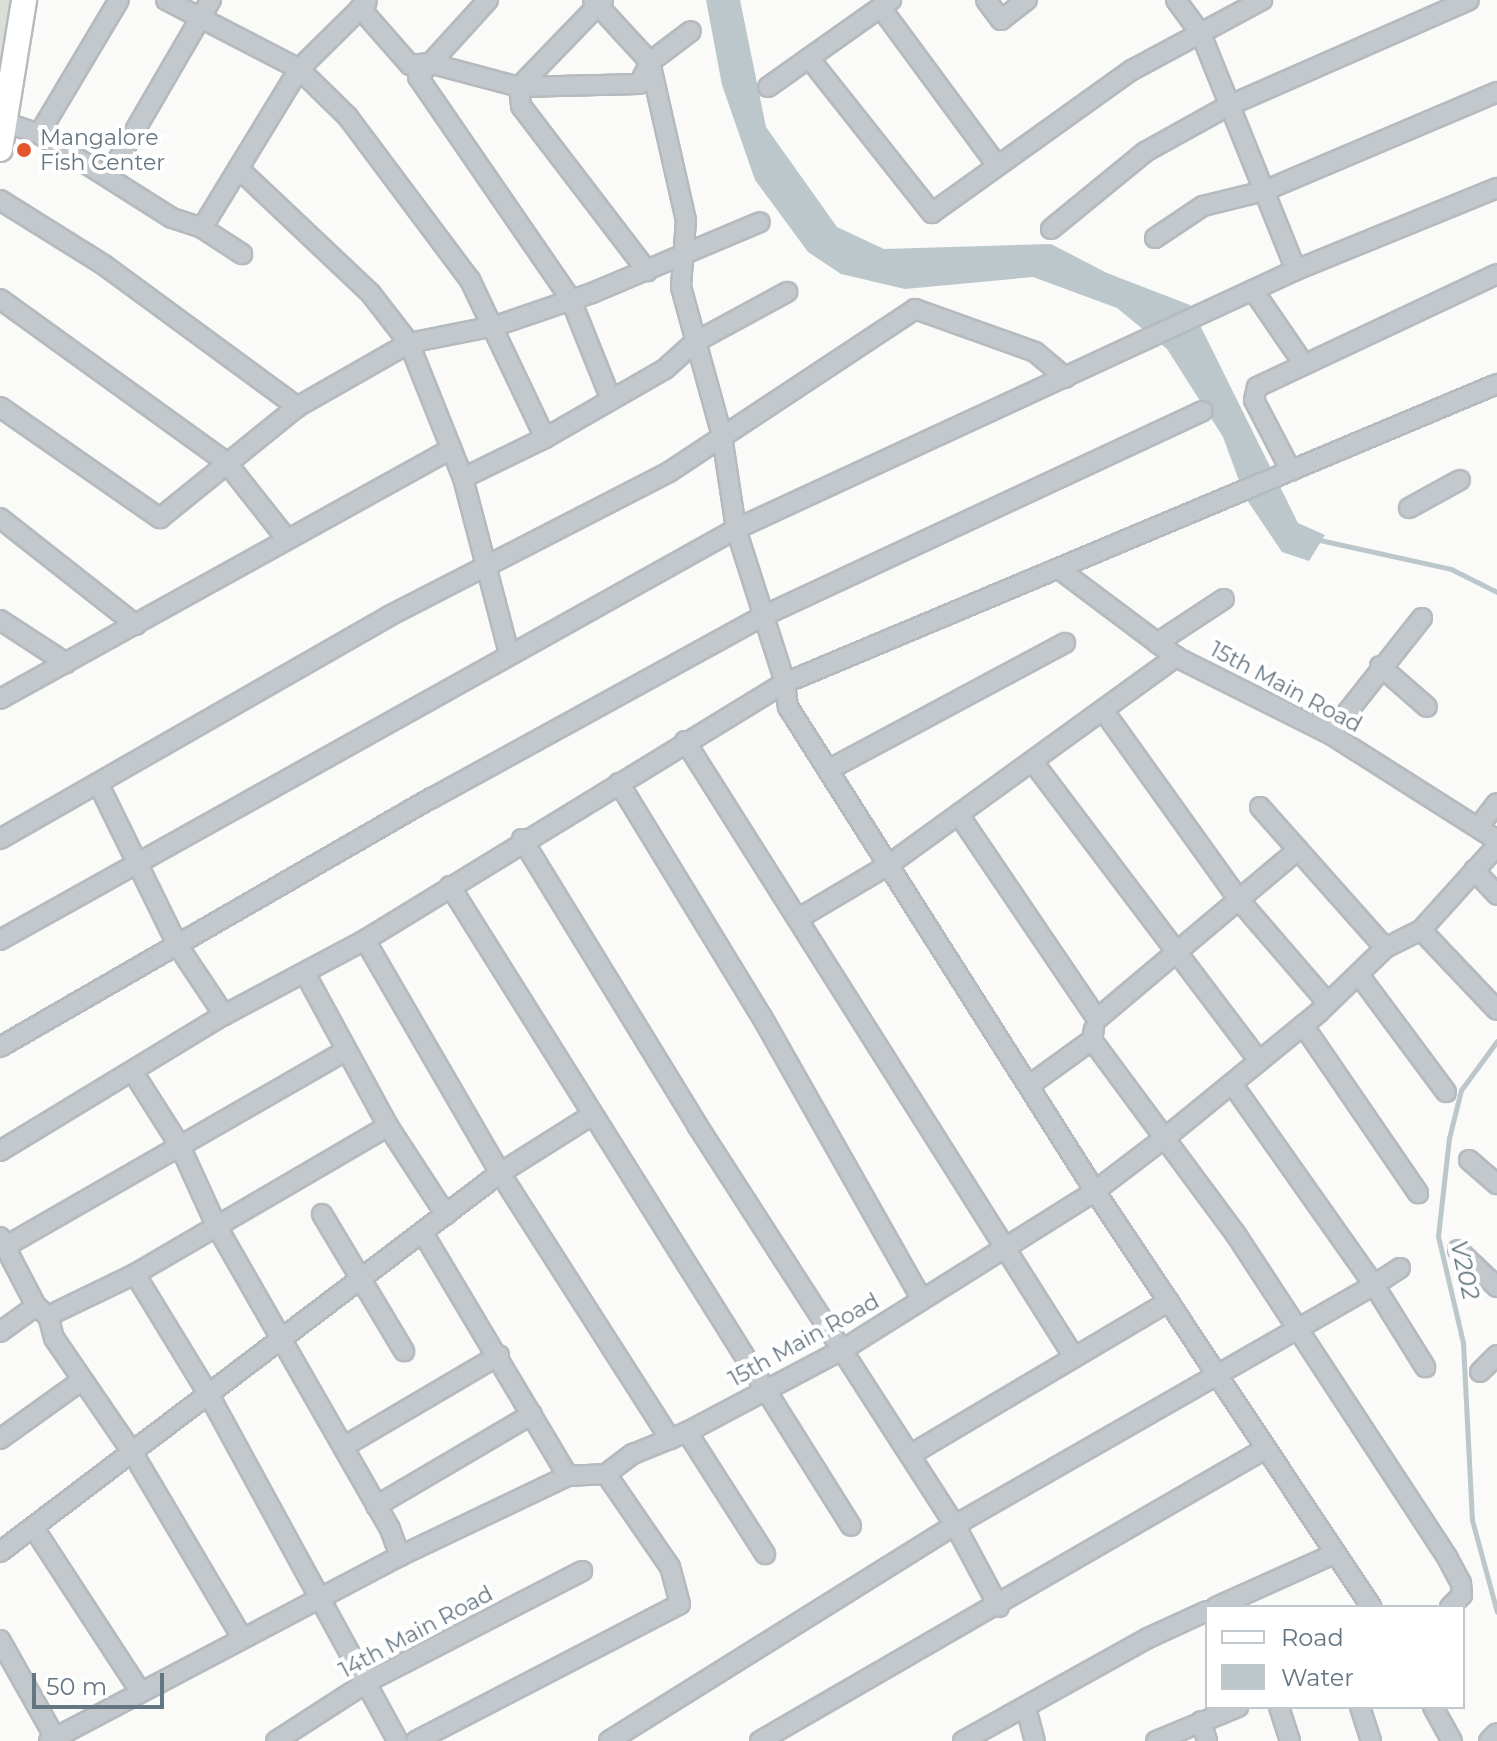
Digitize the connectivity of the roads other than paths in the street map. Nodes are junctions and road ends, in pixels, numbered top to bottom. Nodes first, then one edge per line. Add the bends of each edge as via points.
1 (24, 0) edge
2 (119, 0) edge
3 (166, 0) edge
4 (211, 0) edge
5 (488, 0) edge
6 (986, 0) edge
7 (1027, 0) edge
8 (1176, 0) edge
9 (1262, 0) edge
10 (1469, 0) edge
11 (597, 2) edge
12 (364, 4) edge
13 (886, 4) edge
14 (200, 18) junction
15 (691, 31) dead end
16 (1201, 34) junction
17 (809, 58) junction
18 (650, 62) junction
19 (429, 63) junction
20 (299, 69) junction
21 (519, 87) junction
22 (768, 87) dead end
23 (1497, 92) edge
24 (1228, 106) junction
25 (4, 122) junction
26 (39, 134) junction
27 (0, 149) edge
28 (996, 164) junction
29 (239, 169) junction
30 (109, 175) junction
31 (1497, 188) edge
32 (1264, 191) junction
33 (0, 200) edge
34 (760, 222) dead end
35 (202, 228) junction
36 (1051, 229) dead end
37 (1155, 238) dead end
38 (242, 254) dead end
39 (684, 258) junction
40 (1296, 270) junction
41 (647, 271) junction
42 (1497, 274) edge
43 (1253, 290) junction
44 (787, 292) dead end
45 (0, 299) edge
46 (571, 300) junction
47 (495, 326) junction
48 (695, 342) junction
49 (409, 343) junction
50 (1303, 363) junction
51 (1066, 378) junction
52 (1497, 384) edge
53 (610, 397) junction
54 (0, 407) edge
55 (297, 407) junction
56 (1202, 411) dead end
57 (722, 436) junction
58 (545, 438) junction
59 (451, 449) junction
60 (226, 462) junction
61 (1286, 474) junction
62 (463, 478) junction
63 (1460, 480) dead end
64 (1409, 508) dead end
65 (0, 518) edge
66 (736, 529) junction
67 (286, 538) junction
68 (484, 566) junction
69 (1059, 569) junction
70 (1224, 599) dead end
71 (763, 616) junction
72 (1422, 618) dead end
73 (0, 620) edge
74 (136, 625) junction
75 (1065, 643) dead end
76 (1157, 643) junction
77 (509, 653) junction
78 (1176, 657) junction
79 (66, 663) junction
80 (1380, 666) junction
81 (785, 683) junction
82 (0, 699) edge
83 (1427, 707) dead end
84 (1103, 710) junction
85 (1330, 734) junction
86 (685, 741) junction
87 (1033, 762) junction
88 (828, 770) junction
89 (98, 783) junction
90 (619, 783) junction
91 (1497, 803) edge
92 (1260, 807) dead end
93 (959, 815) junction
94 (1479, 826) junction
95 (0, 839) edge
96 (522, 839) junction
97 (1497, 843) edge
98 (1298, 850) junction
99 (137, 866) junction
100 (887, 866) junction
101 (1474, 870) junction
102 (450, 886) junction
103 (1497, 895) edge
104 (1239, 900) junction
105 (799, 918) junction
106 (1421, 930) junction
107 (0, 940) edge
108 (365, 940) junction
109 (178, 946) junction
110 (1385, 948) junction
111 (1176, 955) junction
112 (305, 973) junction
113 (1359, 975) junction
114 (1328, 1003) junction
115 (1497, 1010) edge
116 (224, 1015) junction
117 (1097, 1019) junction
118 (1303, 1025) junction
119 (1092, 1040) junction
120 (0, 1047) edge
121 (345, 1051) junction
122 (1259, 1061) junction
123 (133, 1072) junction
124 (1031, 1084) junction
125 (1232, 1084) junction
126 (1446, 1092) dead end
127 (592, 1115) junction
128 (388, 1126) junction
129 (1166, 1137) junction
130 (180, 1146) junction
131 (0, 1151) edge
132 (1469, 1160) dead end
133 (500, 1173) junction
134 (1497, 1184) edge
135 (1095, 1191) junction
136 (1418, 1193) dead end
137 (322, 1214) dead end
138 (446, 1215) junction
139 (216, 1225) junction
140 (423, 1233) junction
141 (3, 1242) edge
142 (1007, 1247) junction
143 (1458, 1250) dead end
144 (1400, 1268) dead end
145 (135, 1274) junction
146 (362, 1280) junction
147 (1374, 1285) junction
148 (1497, 1287) edge
149 (922, 1300) junction
150 (1169, 1301) junction
151 (42, 1311) junction
152 (1299, 1331) junction
153 (0, 1332) edge
154 (284, 1341) junction
155 (842, 1350) junction
156 (404, 1351) dead end
157 (499, 1355) junction
158 (1497, 1355) edge
159 (1074, 1357) junction
160 (1425, 1367) dead end
161 (1480, 1372) dead end
162 (1219, 1378) junction
163 (81, 1381) junction
164 (764, 1391) junction
165 (209, 1395) junction
166 (532, 1414) junction
167 (678, 1435) junction
168 (0, 1439) edge
169 (343, 1447) junction
170 (1265, 1449) junction
171 (132, 1452) junction
172 (910, 1455) junction
173 (606, 1474) junction
174 (568, 1476) junction
175 (376, 1506) junction
176 (955, 1525) junction
177 (851, 1526) dead end
178 (35, 1530) junction
179 (0, 1552) edge
180 (765, 1554) dead end
181 (1334, 1554) junction
182 (400, 1556) junction
183 (582, 1571) dead end
184 (321, 1596) junction
185 (1220, 1605) edge
186 (1370, 1605) edge
187 (1452, 1605) edge
188 (999, 1607) junction
189 (1205, 1612) edge
190 (241, 1636) junction
191 (0, 1640) edge
192 (369, 1681) junction
193 (140, 1691) junction
194 (1026, 1708) junction
195 (1233, 1709) edge
196 (1280, 1709) edge
197 (1361, 1709) edge
198 (1434, 1709) edge
199 (1201, 1721) junction
200 (1497, 1733) edge
201 (54, 1739) edge
202 (276, 1741) edge
203 (398, 1741) edge
204 (416, 1741) edge
205 (609, 1741) edge
206 (760, 1741) edge
207 (963, 1741) edge
208 (1035, 1741) edge
209 (1156, 1741) edge
210 (1207, 1741) edge
211 (1290, 1741) edge
212 (1371, 1741) edge
213 (1452, 1741) edge
214 (1489, 1741) edge

1 - 25 main road
2 - 26 street
3 - 14 street
4 - 14 street
5 - 19 street
6 - 7 street via 1001,20
8 - 16 street
9 - 16 street
10 - 24 street
11 - 18 street
11 - 21 street
12 - 19 street via 410,65
12 - 20 street
13 - 17 street
13 - 28 street
14 - 20 street
14 - 30 street
15 - 18 street
16 - 24 street
16 - 28 street via 1132,70
17 - 22 street
17 - 28 street via 932,213
18 - 21 street via 639,84
18 - 39 street via 686,220
19 - 21 street
19 - 46 street via 418,77 427,93
20 - 29 street
20 - 47 street via 348,117 394,174 470,280
21 - 41 street via 521,106
23 - 32 street
24 - 32 street
24 - 36 street via 1145,152
25 - 26 street
25 - 27 main road
26 - 30 street
29 - 35 street
29 - 49 street via 371,294
30 - 35 street via 172,218
31 - 40 street
32 - 37 street via 1203,206
32 - 40 street
33 - 55 street via 116,274
34 - 39 street
35 - 38 street
39 - 41 street
39 - 48 street via 681,287
40 - 43 street
41 - 46 street
42 - 50 street
43 - 50 street
43 - 51 street
44 - 48 street
45 - 60 street
46 - 47 street
46 - 53 street
47 - 49 street
47 - 58 street
48 - 53 street via 665,369
48 - 57 street
49 - 55 street
49 - 59 street
50 - 61 street via 1263,382 1254,393
51 - 57 street via 1035,352 915,309
51 - 66 street
52 - 61 street
53 - 58 street
54 - 60 street via 160,518
55 - 60 street
56 - 71 street
57 - 66 street
57 - 68 street via 669,472
58 - 62 street
59 - 62 street
59 - 67 street
60 - 67 street
61 - 69 street
62 - 68 street
63 - 64 street
65 - 74 street
66 - 71 street
66 - 77 street
67 - 74 street
68 - 77 street
68 - 89 street
69 - 76 street, 15th Main Road
69 - 81 street
70 - 76 street
71 - 81 street
71 - 109 street
72 - 80 street
73 - 79 street
74 - 79 street
75 - 88 street
76 - 78 street, 15th Main Road
77 - 99 street
78 - 84 street
78 - 85 street, 15th Main Road
79 - 82 street
80 - 83 street
80 - 85 street
81 - 86 street
81 - 88 street via 788,707
84 - 87 street
84 - 104 street
85 - 94 street, 15th Main Road
86 - 90 street
86 - 105 street
87 - 93 street
87 - 111 street
88 - 100 street
89 - 95 street
89 - 99 street
90 - 96 street
90 - 149 street via 762,1017
91 - 94 street
92 - 98 street
93 - 100 street
93 - 117 street
94 - 97 street, 15th Main Road
96 - 102 street
96 - 155 street
97 - 101 street, 15th Main Road
98 - 104 street
98 - 110 street
99 - 107 street
99 - 109 street
100 - 105 street
100 - 124 street
101 - 103 street
101 - 106 street, 15th Main Road
102 - 108 street
102 - 127 street
104 - 111 street
104 - 114 street
105 - 142 street
106 - 110 street, 15th Main Road
106 - 115 street
108 - 112 street
108 - 133 street
109 - 116 street
109 - 120 street
110 - 113 street, 15th Main Road
111 - 117 street
111 - 122 street
112 - 116 street
112 - 121 street
113 - 114 street, 15th Main Road
113 - 126 street
114 - 118 street, 15th Main Road
116 - 123 street
117 - 119 street
118 - 122 street, 15th Main Road
118 - 136 street
119 - 124 street
119 - 129 street
121 - 128 street
121 - 130 street
122 - 125 street, 15th Main Road
123 - 130 street
123 - 131 street
124 - 135 street
125 - 129 street, 15th Main Road
125 - 147 street
127 - 133 street
127 - 164 street
128 - 138 street
128 - 139 street
129 - 135 street, 15th Main Road
129 - 152 street
130 - 139 street
130 - 141 street
132 - 134 street
133 - 138 street
133 - 167 street
135 - 142 street, 15th Main Road
135 - 150 street
137 - 146 street
138 - 140 street
139 - 145 street
139 - 154 street
140 - 146 street
140 - 157 street
141 - 151 street
142 - 149 street, 15th Main Road
142 - 159 street
143 - 148 street
144 - 147 street
145 - 151 street
145 - 165 street
146 - 154 street
146 - 156 street
147 - 152 street
147 - 160 street
149 - 155 street, 15th Main Road
150 - 159 street
150 - 162 street
151 - 153 street
151 - 163 street
152 - 162 street
152 - 187 street via 1461,1583 1462,1595
154 - 165 street
154 - 169 street
155 - 164 street, 15th Main Road
155 - 172 street
157 - 166 street
157 - 169 street
158 - 161 street
159 - 172 street
162 - 170 street
162 - 176 street
163 - 168 street
163 - 171 street
164 - 167 street, 15th Main Road
164 - 177 street
165 - 171 street
165 - 184 street
166 - 174 street
166 - 175 street
167 - 173 street, 15th Main Road via 633,1454
167 - 180 street
169 - 175 street
170 - 181 street
170 - 188 street
171 - 178 street
171 - 190 street
172 - 176 street
173 - 174 street
173 - 204 street via 670,1567 680,1604
174 - 182 street
175 - 182 street
176 - 188 street
176 - 205 street
178 - 179 street
178 - 193 street
181 - 185 street
181 - 186 street
182 - 184 street
183 - 192 street, 14th Main Road
184 - 190 street
184 - 192 street
188 - 206 street
189 - 194 street
190 - 193 street
191 - 201 street
192 - 202 street, 14th Main Road
192 - 203 street
193 - 201 street
194 - 207 street
194 - 208 street
195 - 199 street
196 - 211 street
197 - 212 street
198 - 213 street
199 - 209 street
199 - 210 street
200 - 214 street

